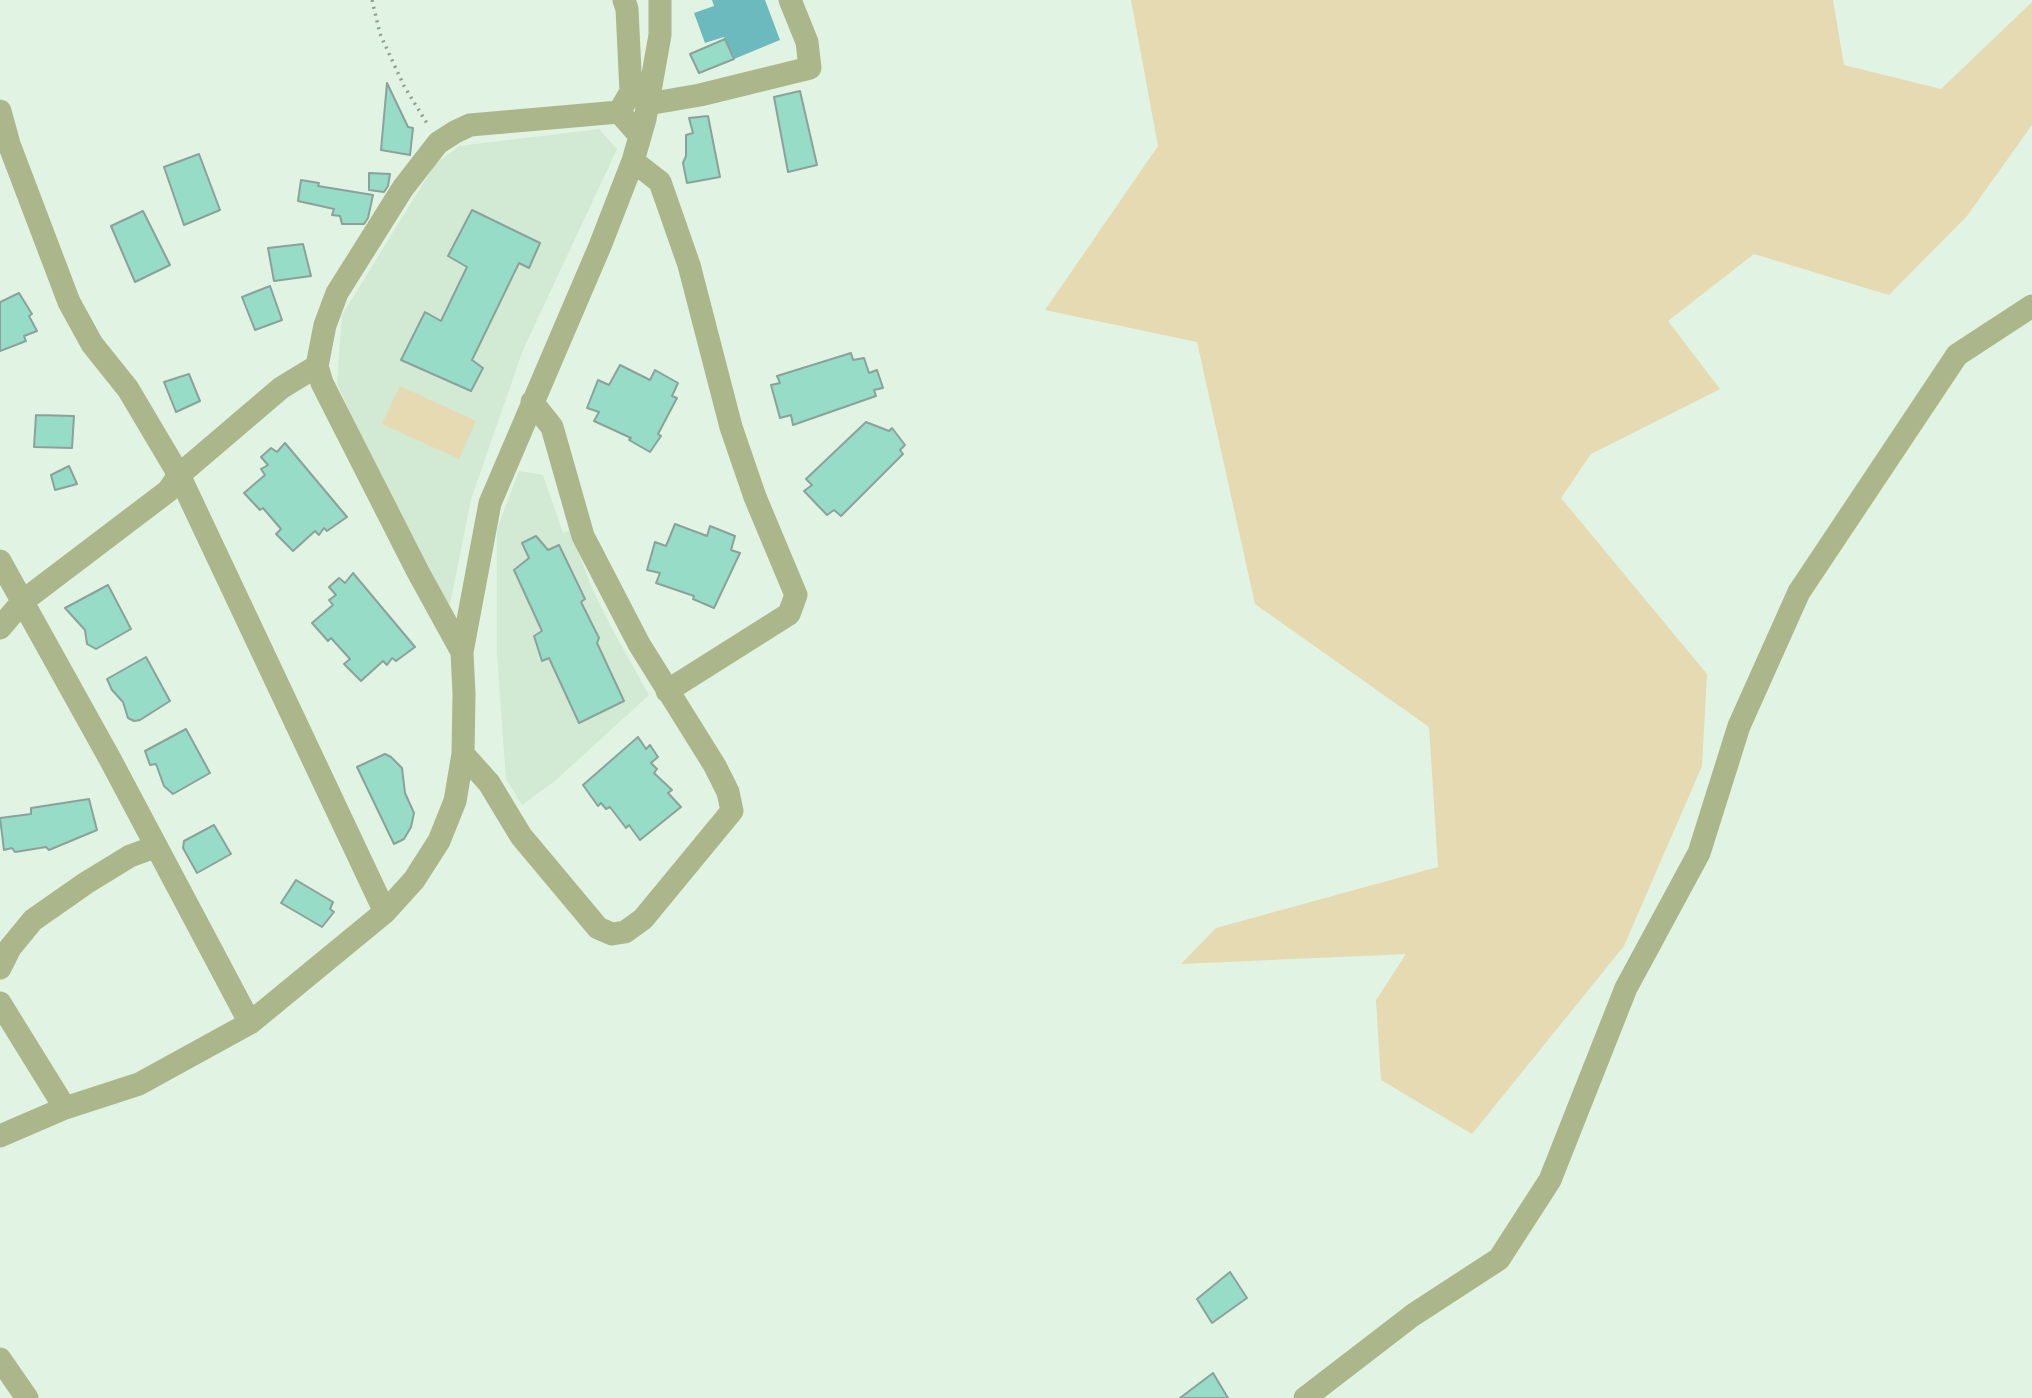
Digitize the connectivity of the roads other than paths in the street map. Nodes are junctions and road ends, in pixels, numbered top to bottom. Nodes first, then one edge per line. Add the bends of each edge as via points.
1 (624, 0) edge
2 (660, 0) edge
3 (790, 0) edge
4 (648, 104) junction
5 (0, 111) edge
6 (619, 112) junction
7 (640, 136) junction
8 (633, 161) junction
9 (2032, 306) edge
10 (317, 366) junction
11 (532, 402) junction
12 (179, 475) junction
13 (0, 561) edge
14 (23, 601) junction
15 (0, 628) edge
16 (462, 652) junction
17 (667, 691) junction
18 (463, 754) junction
19 (156, 847) junction
20 (385, 912) junction
21 (0, 968) edge
22 (0, 1003) edge
23 (250, 1023) junction
24 (65, 1108) junction
25 (0, 1136) edge
26 (0, 1359) edge
27 (1303, 1395) edge
28 (27, 1398) edge

1 - 6 street via 631,92
2 - 4 street via 660,35
3 - 4 street via 807,42 810,68
4 - 7 street
5 - 12 street via 69,302 92,344 128,388
6 - 7 street
6 - 10 street via 470,125 438,143 337,293 324,325
7 - 8 street
8 - 11 street
8 - 17 street via 660,183 688,265 731,426 796,595 789,614
9 - 27 street via 1957,355 1799,592 1740,726 1699,853 1626,988 1550,1180 1499,1259
10 - 12 street via 281,388
10 - 16 street
11 - 16 street via 490,503
11 - 17 street via 552,427 583,536
12 - 14 street via 168,491
12 - 20 street
13 - 14 street
14 - 15 street
14 - 19 street
16 - 18 street
17 - 18 street via 715,766 732,811 643,919 625,932 598,928 521,836 489,783
18 - 20 street via 455,801 439,841 414,880
19 - 21 street via 130,856 33,919
19 - 23 street
20 - 23 street
22 - 24 street
23 - 24 street via 139,1084
24 - 25 street
26 - 28 street

